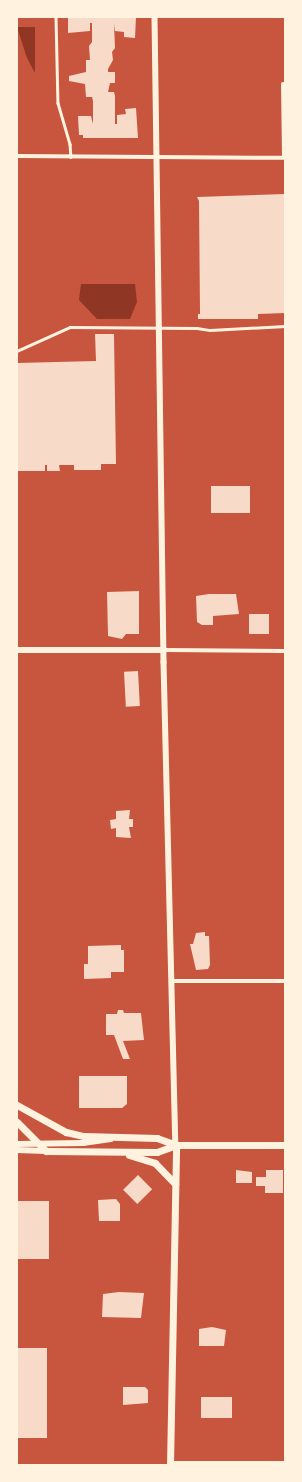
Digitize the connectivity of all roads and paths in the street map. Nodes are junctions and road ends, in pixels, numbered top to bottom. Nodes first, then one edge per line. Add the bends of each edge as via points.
1 (56, 17) edge
2 (155, 17) edge
3 (283, 84) dead end
4 (17, 156) edge
5 (71, 157) junction
6 (158, 158) junction
7 (285, 158) edge
8 (285, 326) edge
9 (160, 328) junction
10 (17, 351) edge
11 (17, 650) edge
12 (164, 650) junction
13 (285, 651) edge
14 (172, 981) junction
15 (285, 981) edge
16 (19, 1108) edge
17 (17, 1122) edge
18 (122, 1138) junction
19 (17, 1144) edge
20 (40, 1144) junction
21 (176, 1145) junction
22 (285, 1145) edge
23 (17, 1150) edge
24 (46, 1151) junction
25 (121, 1153) junction
26 (175, 1184) junction
27 (285, 1463) edge
28 (170, 1464) edge

1 - 5 lane via 58,103 70,144
2 - 6 street
3 - 7 street
4 - 5 street
5 - 6 street
6 - 7 street
6 - 9 street
8 - 9 lane via 210,330
9 - 10 lane via 70,327
9 - 12 street
11 - 12 street
12 - 13 street
12 - 14 street
14 - 15 street
14 - 21 street
16 - 18 main road via 66,1132
17 - 20 main road
18 - 20 main road via 83,1143
18 - 21 main road via 157,1138
19 - 20 main road
20 - 24 main road
21 - 22 main road
21 - 25 main road via 157,1152
21 - 26 main road
23 - 24 main road
24 - 25 main road
25 - 26 main road via 155,1163
26 - 28 main road
27 - 28 street

